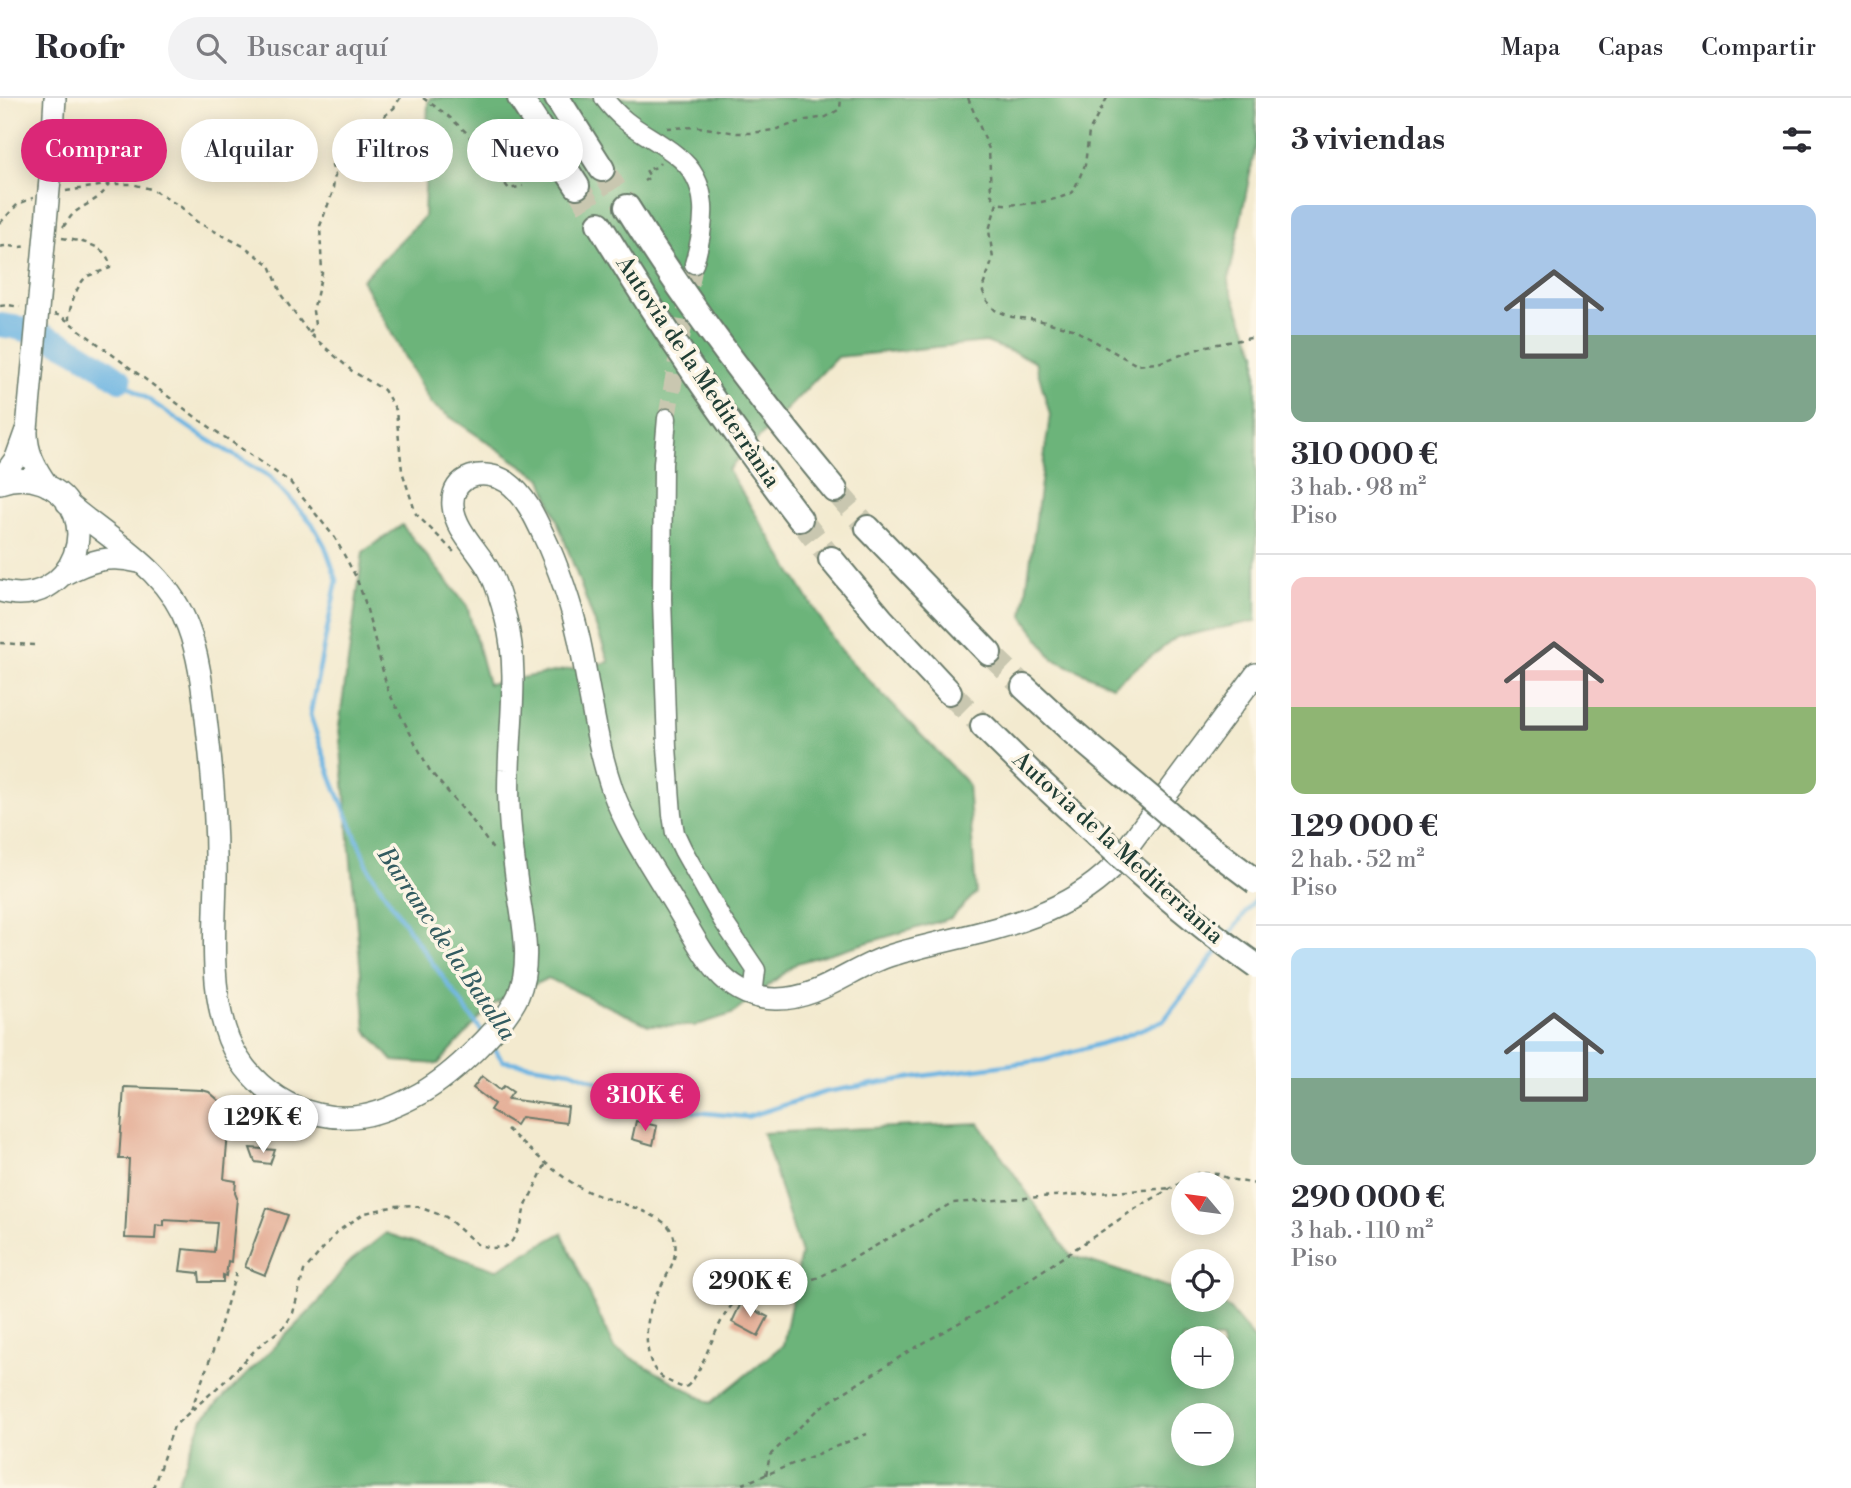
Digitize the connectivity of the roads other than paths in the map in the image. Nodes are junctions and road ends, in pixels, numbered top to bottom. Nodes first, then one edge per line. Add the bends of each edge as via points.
1 (55, 98) edge
2 (520, 98) edge
3 (557, 98) edge
4 (604, 98) edge
5 (602, 169) tunnel mouth
6 (577, 186) tunnel mouth
7 (627, 207) tunnel mouth
8 (599, 224) tunnel mouth
9 (694, 264) tunnel mouth
10 (667, 418) tunnel mouth
11 (27, 429) junction
12 (0, 481) edge
13 (48, 486) junction
14 (835, 490) tunnel mouth
15 (67, 503) junction
16 (800, 519) tunnel mouth
17 (868, 528) tunnel mouth
18 (831, 559) tunnel mouth
19 (144, 564) junction
20 (63, 575) junction
21 (0, 591) edge
22 (989, 653) tunnel mouth
23 (1256, 674) edge
24 (1024, 687) tunnel mouth
25 (949, 692) tunnel mouth
26 (983, 726) tunnel mouth
27 (1256, 881) edge
28 (1256, 966) edge
29 (753, 996) junction

1 - 11 main road, bridge
2 - 6 highway
3 - 5 highway
4 - 9 street via 629,125 659,136 698,182 703,234
7 - 14 highway, Autovia de la Mediterrània via 731,359
8 - 16 highway, Autovia de la Mediterrània via 681,354
10 - 29 street via 662,599 672,815 683,850 756,970
11 - 12 main road via 16,458
11 - 13 main road via 31,460
12 - 13 main road via 23,479
13 - 15 main road
15 - 19 main road
15 - 20 main road via 78,534 74,556
17 - 22 highway
18 - 25 highway
19 - 20 main road via 110,558 90,561
19 - 29 main road via 173,594 197,657 213,775 218,991 225,1029 248,1074 275,1096 314,1114 337,1117 366,1116 394,1106 427,1090 480,1045 518,995 526,967 509,803 512,665 508,624 489,570 452,505 459,485 476,474 492,475 512,486 533,516 570,603 605,767 622,814 711,965 724,981
20 - 21 main road via 48,587 29,593
23 - 29 main road via 1120,858 1082,894 984,934 881,958 800,996
24 - 27 highway, bridge via 1194,835
26 - 28 highway, Autovia de la Mediterrània, bridge via 1129,863

